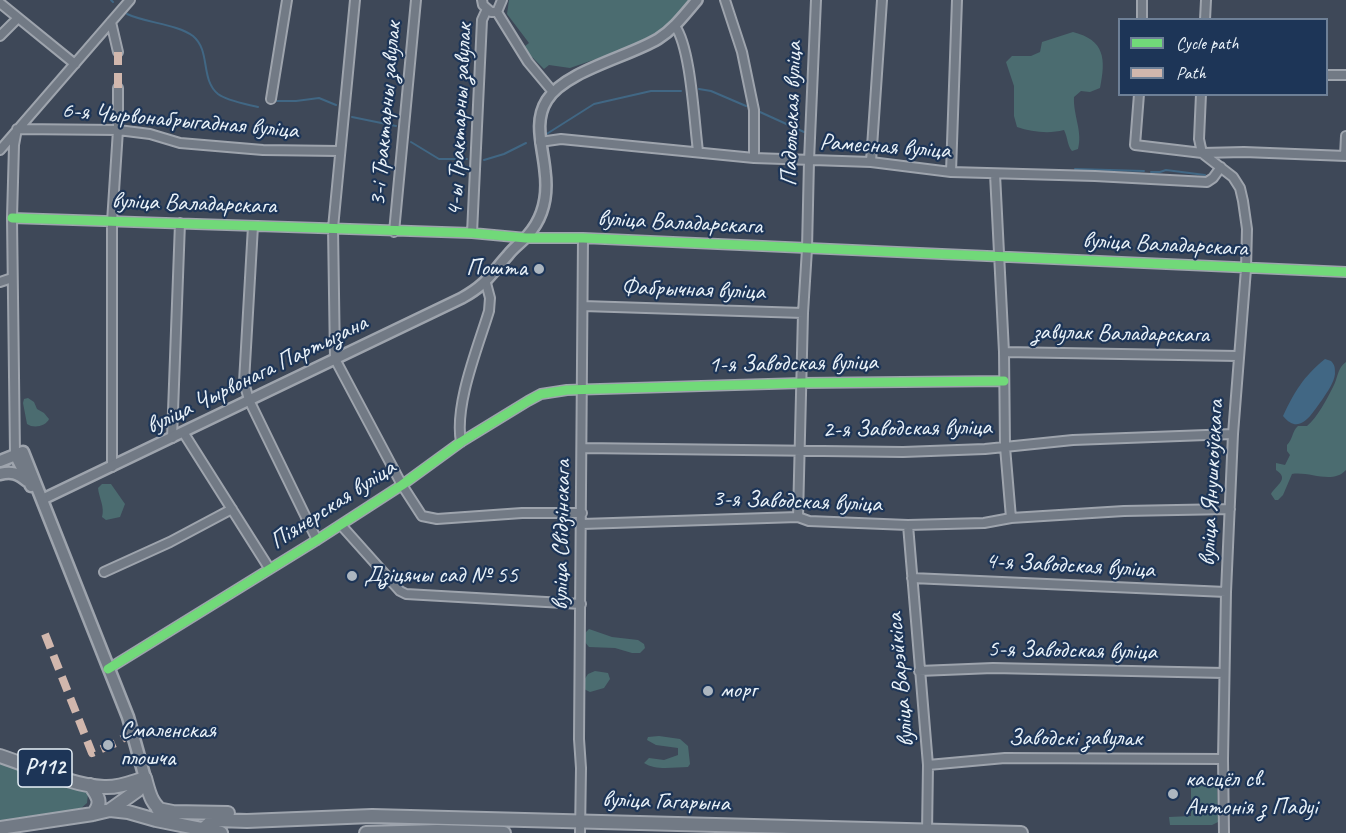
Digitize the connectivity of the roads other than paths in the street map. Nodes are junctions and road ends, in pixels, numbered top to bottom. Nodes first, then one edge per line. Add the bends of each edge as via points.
1 (130, 0) edge
2 (287, 0) edge
3 (355, 0) edge
4 (416, 0) edge
5 (482, 0) edge
6 (502, 0) edge
7 (697, 0) edge
8 (725, 0) edge
9 (816, 0) edge
10 (882, 0) edge
11 (957, 0) edge
12 (1142, 0) edge
13 (1206, 0) edge
14 (0, 3) edge
15 (487, 9) junction
16 (497, 12) junction
17 (18, 18) junction
18 (1142, 18) edge
19 (1205, 18) edge
20 (111, 22) junction
21 (675, 26) junction
22 (0, 36) edge
23 (118, 52) dead end
24 (75, 64) junction
25 (1328, 75) edge
26 (1346, 75) edge
27 (118, 88) dead end
28 (553, 92) junction
29 (1139, 96) edge
30 (1201, 96) edge
31 (271, 99) dead end
32 (17, 129) junction
33 (118, 130) junction
34 (1346, 136) edge
35 (540, 142) junction
36 (0, 150) edge
37 (339, 151) junction
38 (698, 151) junction
39 (1202, 153) junction
40 (1346, 156) edge
41 (754, 158) junction
42 (809, 161) junction
43 (871, 162) junction
44 (1221, 167) junction
45 (951, 172) junction
46 (995, 174) junction
47 (12, 219) junction
48 (112, 222) junction
49 (180, 223) junction
50 (253, 226) junction
51 (333, 228) junction
52 (394, 231) junction
53 (472, 233) junction
54 (526, 238) junction
55 (583, 238) junction
56 (807, 249) junction
57 (1000, 257) junction
58 (1246, 269) junction
59 (1346, 272) edge
60 (12, 278) junction
61 (0, 282) edge
62 (486, 283) junction
63 (582, 306) junction
64 (803, 313) junction
65 (1004, 352) junction
66 (1238, 356) junction
67 (336, 359) junction
68 (1004, 381) junction
69 (802, 383) junction
70 (583, 390) junction
71 (249, 400) junction
72 (183, 432) junction
73 (1233, 434) junction
74 (172, 438) junction
75 (461, 442) junction
76 (1005, 447) junction
77 (582, 448) junction
78 (799, 450) junction
79 (20, 456) junction
80 (0, 461) edge
81 (112, 467) junction
82 (0, 472) edge
83 (29, 483) junction
84 (402, 485) junction
85 (43, 499) junction
86 (232, 509) junction
87 (1230, 509) junction
88 (582, 513) junction
89 (798, 517) junction
90 (1011, 518) junction
91 (582, 524) junction
92 (341, 525) junction
93 (908, 525) junction
94 (317, 540) junction
95 (269, 568) junction
96 (104, 572) dead end
97 (912, 578) junction
98 (1226, 592) junction
99 (581, 604) junction
100 (108, 669) junction
101 (919, 671) junction
102 (1224, 673) junction
103 (0, 754) edge
104 (1223, 759) junction
105 (928, 765) junction
106 (145, 778) junction
107 (90, 785) junction
108 (110, 810) junction
109 (93, 814) junction
110 (157, 815) junction
111 (372, 816) junction
112 (310, 819) junction
113 (580, 827) edge
114 (0, 828) edge
115 (753, 829) edge
116 (927, 831) edge
117 (202, 832) edge
118 (176, 833) edge
119 (221, 833) edge
120 (366, 833) edge
121 (372, 833) edge
122 (504, 833) edge
123 (1020, 833) edge
124 (1224, 833) edge

1 - 20 street
2 - 31 street
3 - 37 street
4 - 52 street, 3-і Трактарны завулак
5 - 15 street
6 - 16 street
7 - 21 street
8 - 41 street via 742,52 754,110
9 - 42 street, Падольская вуліца
10 - 43 street
11 - 45 street
12 - 18 street
13 - 19 street
14 - 17 street
15 - 16 street
15 - 53 street, 4-ы Трактарны завулак via 482,20
16 - 28 street via 528,62
17 - 22 street
17 - 24 street
20 - 23 street
20 - 24 street
21 - 28 street via 660,38 571,79
21 - 38 street via 686,52
24 - 32 street
25 - 26 street
27 - 33 street
28 - 35 street via 545,102 540,120
29 - 39 street via 1135,145
30 - 39 street
32 - 33 street, 6-я Чырвонабрыгадная вуліца
32 - 36 street
32 - 47 street
33 - 37 street, 6-я Чырвонабрыгадная вуліца via 180,143
33 - 48 street
34 - 40 street
35 - 38 street, Рамесная вуліца via 561,139
35 - 54 street via 545,200
37 - 51 street
38 - 41 street, Рамесная вуліца
39 - 40 street
39 - 44 street, вуліца Янушкоўскага
41 - 42 street, Рамесная вуліца
42 - 43 street, Рамесная вуліца
42 - 56 street, Падольская вуліца
43 - 45 street, Рамесная вуліца
44 - 46 street, Рамесная вуліца via 1207,182
44 - 58 street, вуліца Янушкоўскага via 1233,177 1244,201
45 - 46 street, Рамесная вуліца
46 - 57 street
47 - 48 street, вуліца Валадарскага
47 - 60 street
48 - 49 street, вуліца Валадарскага
48 - 81 street
49 - 50 street, вуліца Валадарскага
49 - 74 street
50 - 51 street, вуліца Валадарскага
50 - 71 street via 244,382
51 - 52 street, вуліца Валадарскага
51 - 67 street
52 - 53 street, вуліца Валадарскага
53 - 54 street, вуліца Валадарскага
54 - 55 street, вуліца Валадарскага
54 - 62 street
55 - 56 street, вуліца Валадарскага
55 - 63 street, вуліца Свідзінскага
56 - 57 street, вуліца Валадарскага
56 - 64 street, Падольская вуліца
57 - 58 street, вуліца Валадарскага
57 - 65 street
58 - 59 street, вуліца Валадарскага
58 - 66 street, вуліца Янушкоўскага
60 - 61 street
60 - 79 street via 14,436
62 - 67 street, вуліца Чырвонага Партызана
62 - 75 street via 489,311 462,401
63 - 64 street, Фабрычная вуліца
63 - 70 street, вуліца Свідзінскага
64 - 69 street, Падольская вуліца
65 - 66 street, завулак Валадарскага
65 - 68 street
66 - 73 street, вуліца Янушкоўскага
67 - 71 street, вуліца Чырвонага Партызана
67 - 84 street
68 - 69 street, 1-я Заводская вуліца
68 - 76 street
69 - 70 street, 1-я Заводская вуліца
69 - 78 street, Падольская вуліца
70 - 75 street, Піянерская вуліца via 541,394
70 - 77 street, вуліца Свідзінскага
71 - 72 street, вуліца Чырвонага Партызана
71 - 94 street
72 - 74 street, вуліца Чырвонага Партызана
72 - 86 street
73 - 76 street, 2-я Заводская вуліца via 1073,440
73 - 87 street, вуліца Янушкоўскага
74 - 81 street, вуліца Чырвонага Партызана
75 - 84 street, Піянерская вуліца
76 - 78 street, 2-я Заводская вуліца via 903,453
76 - 90 street
77 - 78 street, 2-я Заводская вуліца
77 - 88 street, вуліца Свідзінскага
78 - 89 street, Падольская вуліца
79 - 80 main road
79 - 82 main road
79 - 83 main road
79 - 85 main road
81 - 85 street, вуліца Чырвонага Партызана
82 - 83 main road via 17,473
83 - 85 main road
84 - 88 street via 425,518
84 - 92 street, Піянерская вуліца
85 - 100 main road
86 - 95 street
86 - 96 street
87 - 90 street, 3-я Заводская вуліца
87 - 98 street, вуліца Янушкоўскага
88 - 91 street, вуліца Свідзінскага
89 - 91 street, 3-я Заводская вуліца
89 - 93 street, 3-я Заводская вуліца via 809,521
90 - 93 street, 3-я Заводская вуліца via 984,523
91 - 99 street, вуліца Свідзінскага
92 - 94 street, Піянерская вуліца
92 - 99 street via 406,594
93 - 97 street, вуліца Варэйкіса
94 - 95 street, Піянерская вуліца
95 - 100 street, Піянерская вуліца
97 - 98 street, 4-я Заводская вуліца
97 - 101 street, вуліца Варэйкіса
98 - 102 street, вуліца Янушкоўскага
99 - 113 street, вуліца Свідзінскага
100 - 106 main road via 133,733
101 - 102 street, 5-я Заводская вуліца via 993,668
101 - 105 street, вуліца Варэйкіса
102 - 104 street, вуліца Янушкоўскага
103 - 107 main road, Р112
104 - 105 street, Заводскі завулак via 1005,758
104 - 124 street, вуліца Янушкоўскага
105 - 116 street, вуліца Варэйкіса
106 - 107 main road, Р112 via 117,786
106 - 108 main road via 138,790
106 - 110 main road
107 - 109 main road via 99,800
108 - 109 main road, Р112
108 - 110 main road, Р112
109 - 114 main road, Р112
110 - 112 main road, вуліца Гагарына / Р112 via 248,813
110 - 117 main road, Р112
110 - 118 main road
111 - 112 main road, вуліца Гагарына / Р112
111 - 113 main road, вуліца Гагарына / Р112
111 - 121 main road
112 - 117 main road, вуліца Гагарына via 217,820
113 - 115 main road, вуліца Гагарына / Р112
115 - 116 main road, вуліца Гагарына / Р112
116 - 123 main road, вуліца Гагарына / Р112
117 - 119 main road, Р112
120 - 121 main road
121 - 122 main road

